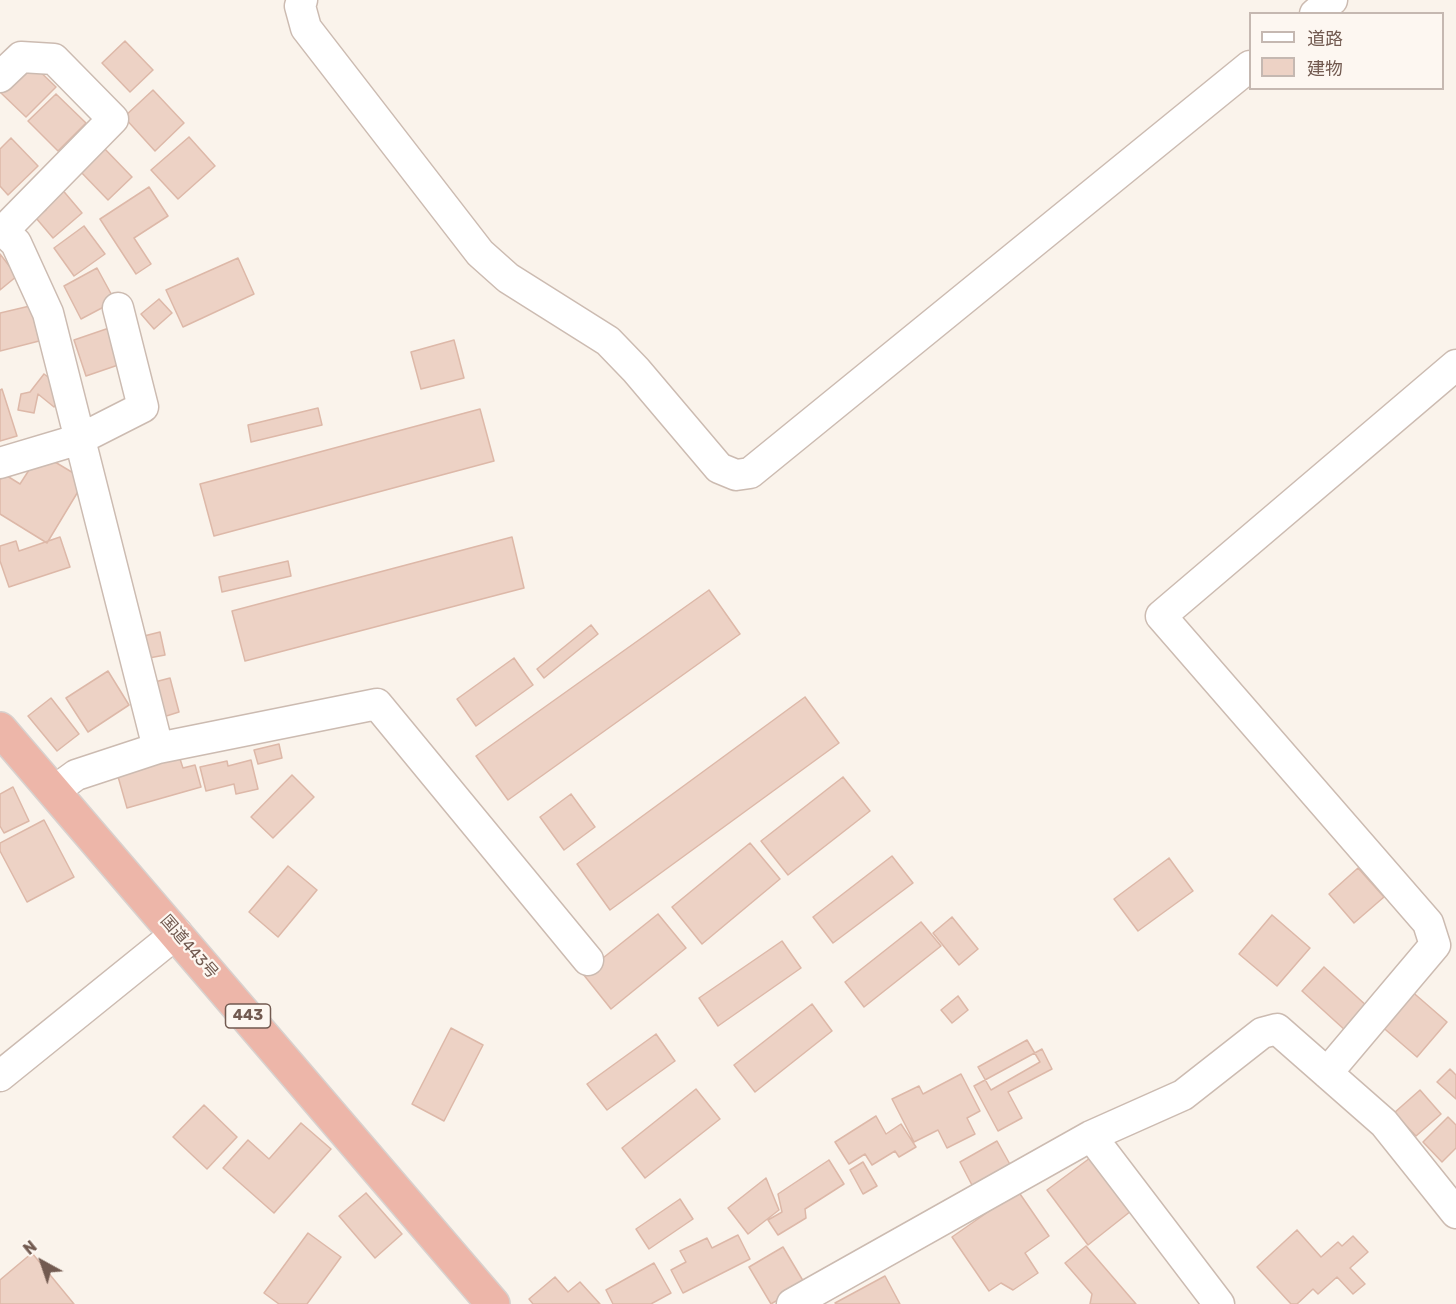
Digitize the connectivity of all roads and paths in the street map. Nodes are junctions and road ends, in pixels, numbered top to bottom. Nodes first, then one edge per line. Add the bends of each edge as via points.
1 (302, 0) edge
2 (1332, 0) edge
3 (1317, 12) edge
4 (1249, 68) edge
5 (0, 77) edge
6 (2, 229) edge
7 (118, 308) dead end
8 (1456, 365) edge
9 (80, 439) junction
10 (0, 463) edge
11 (0, 729) edge
12 (158, 748) junction
13 (54, 791) junction
14 (177, 933) junction
15 (588, 960) dead end
16 (1327, 1072) junction
17 (0, 1076) edge
18 (1091, 1136) junction
19 (1456, 1213) edge
20 (493, 1304) edge
21 (792, 1304) edge
22 (1219, 1304) edge

1 - 4 street via 306,28 480,252 508,278 608,341 719,468 736,475 750,472
2 - 3 street
5 - 6 street via 21,57 54,59 113,120
6 - 9 street via 16,243 48,313
7 - 9 street via 143,407
8 - 16 street via 1161,616 1428,923 1434,945
9 - 10 street
9 - 12 street
11 - 13 highway, 国道443号 / 443
12 - 13 street via 76,775
12 - 15 street via 377,704
13 - 14 highway, 国道443号 / 443
14 - 17 street
14 - 20 highway, 国道443号 / 443
16 - 18 street via 1278,1029 1262,1033 1183,1095
16 - 19 street via 1384,1123
18 - 21 street
18 - 22 street

